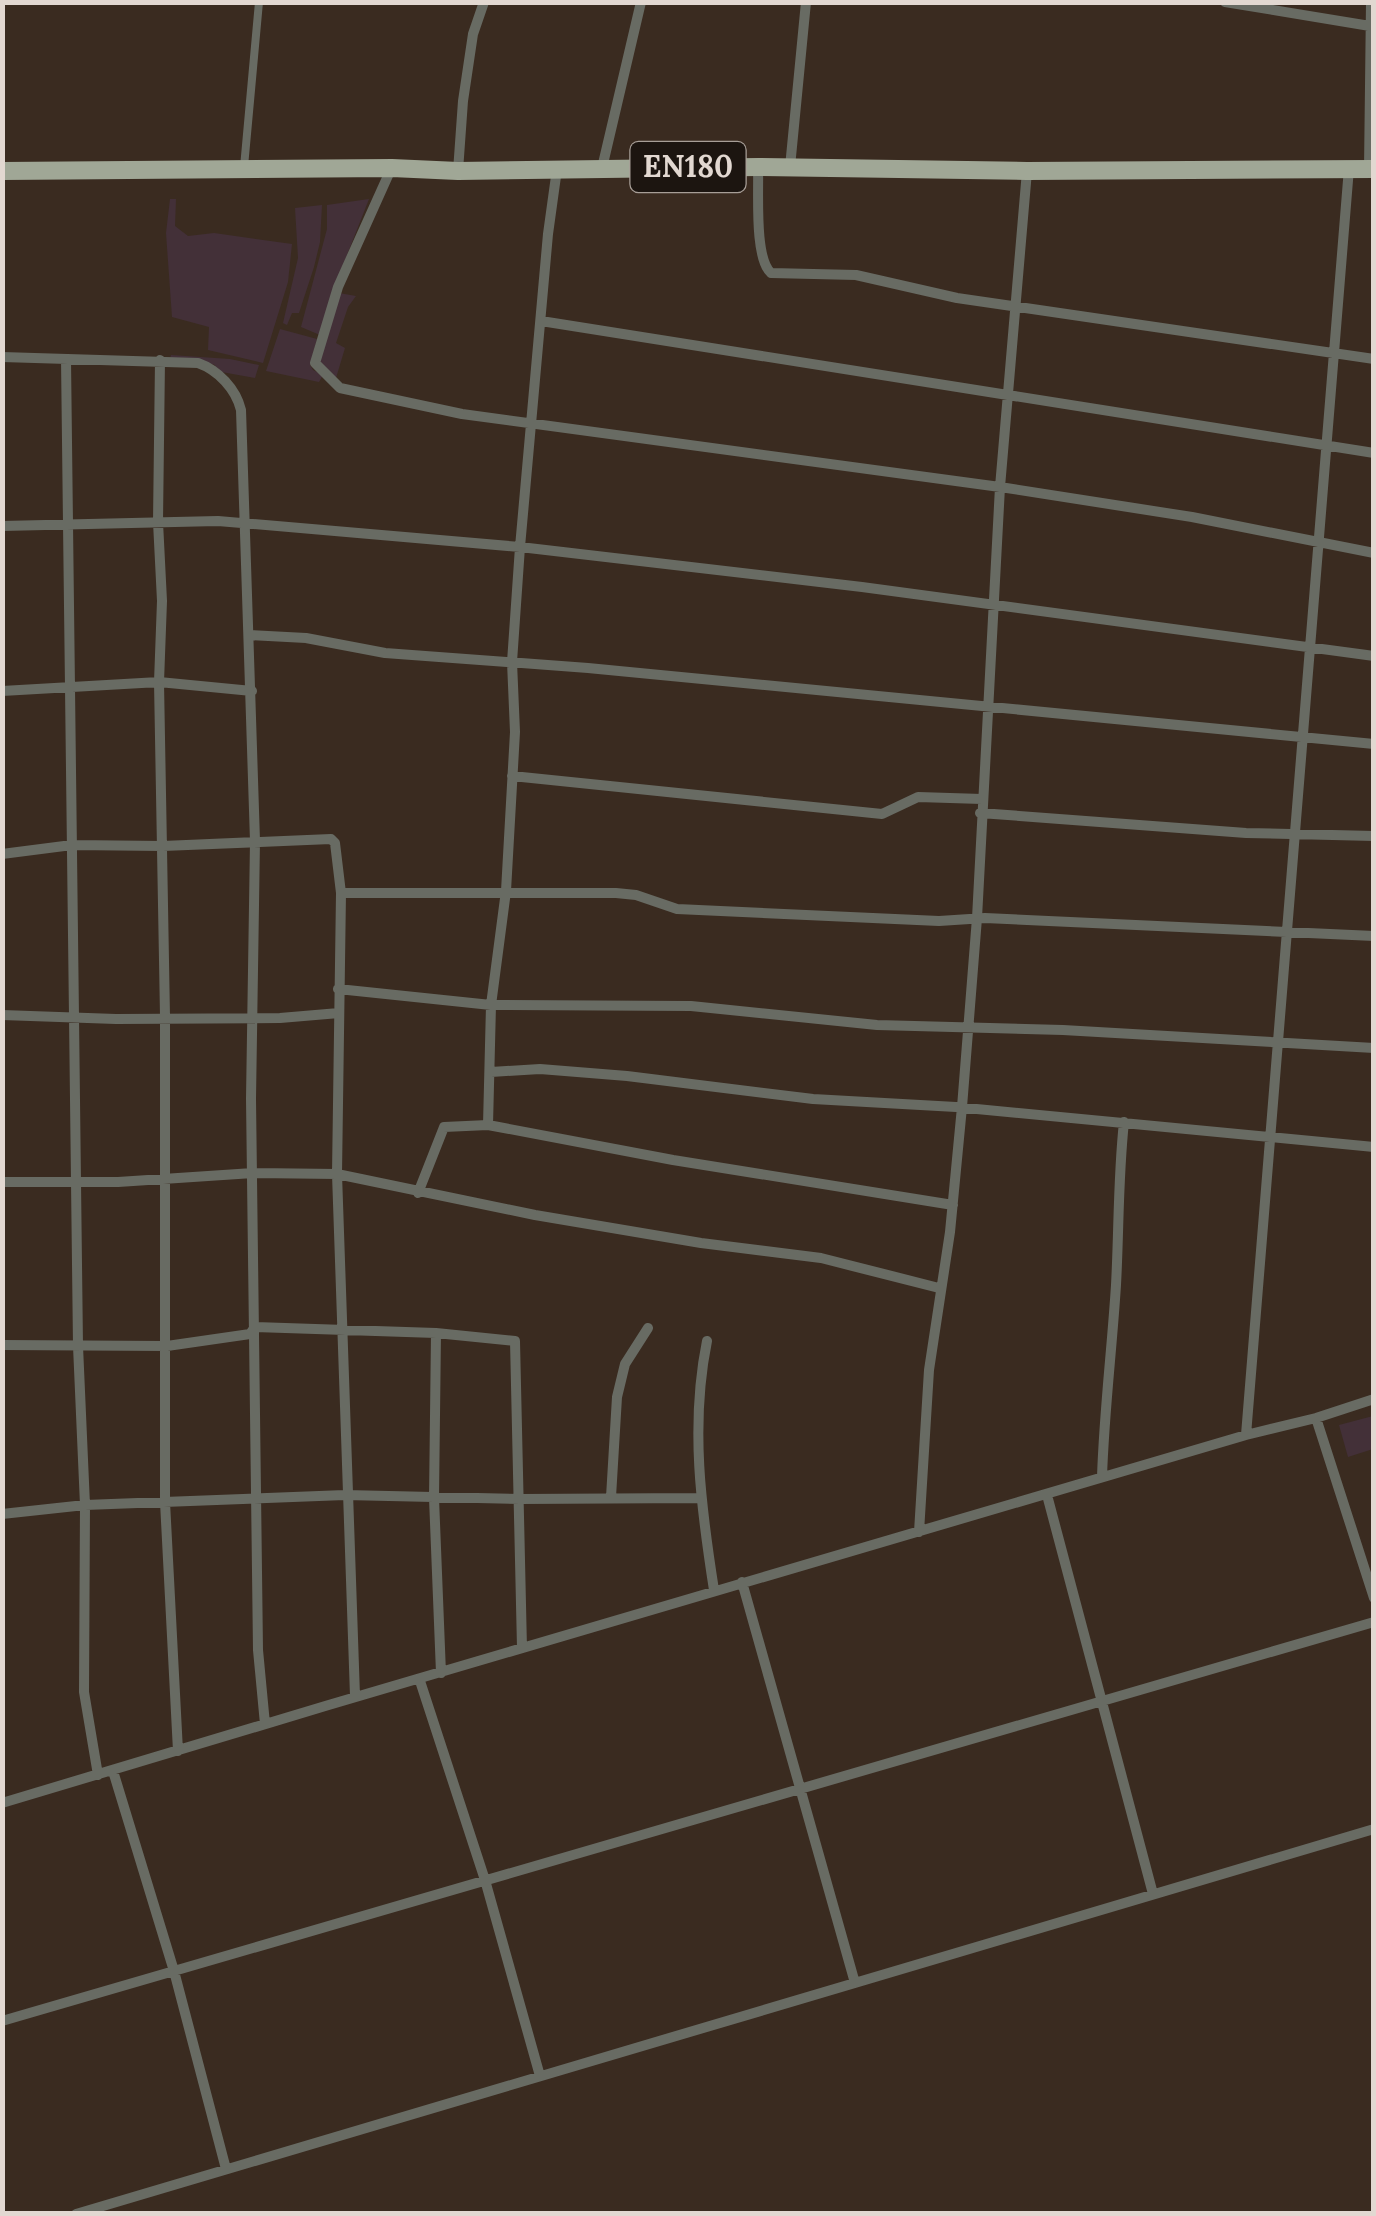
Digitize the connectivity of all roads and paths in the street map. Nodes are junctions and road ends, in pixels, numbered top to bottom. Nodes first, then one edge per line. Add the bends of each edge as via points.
1 (259, 2) edge
2 (484, 2) edge
3 (641, 2) edge
4 (806, 2) edge
5 (1226, 2) edge
6 (1371, 2) edge
7 (1370, 26) junction
8 (758, 167) junction
9 (392, 168) junction
10 (557, 168) junction
11 (602, 168) junction
12 (790, 168) junction
13 (1348, 168) junction
14 (244, 169) junction
15 (1371, 169) edge
16 (2, 171) edge
17 (1027, 171) junction
18 (458, 172) junction
19 (1015, 306) junction
20 (541, 321) junction
21 (1331, 355) junction
22 (2, 357) edge
23 (66, 359) junction
24 (1374, 359) edge
25 (160, 360) junction
26 (1008, 395) junction
27 (530, 420) junction
28 (1324, 444) junction
29 (1374, 452) edge
30 (1000, 487) junction
31 (158, 522) junction
32 (68, 524) junction
33 (244, 524) junction
34 (2, 526) edge
35 (1320, 542) junction
36 (520, 547) junction
37 (1374, 553) edge
38 (992, 607) junction
39 (249, 635) junction
40 (1308, 648) junction
41 (1374, 656) edge
42 (512, 662) junction
43 (159, 682) junction
44 (70, 687) junction
45 (252, 690) junction
46 (2, 691) edge
47 (988, 706) junction
48 (1304, 737) junction
49 (1374, 744) edge
50 (512, 776) junction
51 (982, 799) junction
52 (980, 814) junction
53 (1294, 834) junction
54 (1374, 836) edge
55 (255, 842) junction
56 (72, 845) junction
57 (163, 846) junction
58 (2, 854) edge
59 (506, 891) junction
60 (341, 893) junction
61 (977, 918) junction
62 (1289, 932) junction
63 (1374, 936) edge
64 (338, 989) junction
65 (491, 1005) junction
66 (339, 1013) junction
67 (2, 1015) edge
68 (74, 1016) junction
69 (165, 1016) junction
70 (252, 1016) junction
71 (968, 1026) junction
72 (1279, 1043) junction
73 (1374, 1048) edge
74 (491, 1072) junction
75 (962, 1107) junction
76 (1124, 1122) junction
77 (488, 1125) junction
78 (1272, 1139) junction
79 (1374, 1148) edge
80 (253, 1172) junction
81 (337, 1174) junction
82 (165, 1179) junction
83 (2, 1182) edge
84 (76, 1182) junction
85 (418, 1193) junction
86 (952, 1206) junction
87 (939, 1288) junction
88 (255, 1327) junction
89 (648, 1328) dead end
90 (340, 1331) junction
91 (436, 1333) junction
92 (707, 1341) dead end
93 (2, 1345) edge
94 (78, 1346) junction
95 (167, 1346) junction
96 (1374, 1399) edge
97 (1316, 1418) junction
98 (1246, 1435) junction
99 (1102, 1477) junction
100 (346, 1495) junction
101 (1047, 1495) junction
102 (611, 1497) junction
103 (434, 1498) junction
104 (700, 1498) junction
105 (520, 1499) junction
106 (257, 1500) junction
107 (165, 1502) junction
108 (85, 1505) junction
109 (2, 1514) edge
110 (918, 1532) junction
111 (742, 1582) junction
112 (714, 1590) junction
113 (1374, 1598) edge
114 (1374, 1622) edge
115 (522, 1648) junction
116 (441, 1674) junction
117 (420, 1681) junction
118 (355, 1696) junction
119 (1104, 1700) junction
120 (265, 1724) junction
121 (178, 1751) junction
122 (113, 1771) junction
123 (98, 1774) junction
124 (800, 1789) junction
125 (2, 1804) edge
126 (1374, 1829) edge
127 (485, 1880) junction
128 (1153, 1894) junction
129 (174, 1971) junction
130 (855, 1982) junction
131 (2, 2021) edge
132 (540, 2076) junction
133 (226, 2169) junction
134 (76, 2214) edge

1 - 14 street
2 - 18 street via 473,34
3 - 11 street
4 - 12 street
5 - 7 street
6 - 7 street
7 - 15 street
8 - 11 main road, EN180
8 - 12 main road, EN180
8 - 19 street via 761,248 771,273 856,275
9 - 14 main road, EN180
9 - 18 main road, EN180
9 - 27 street via 338,287 315,364 340,388 462,414
10 - 11 main road, EN180
10 - 18 main road, EN180
10 - 20 street
12 - 17 main road, EN180
13 - 15 main road, EN180
13 - 17 main road, EN180
13 - 21 street
14 - 16 main road, EN180
17 - 19 street
19 - 21 street
19 - 26 street
20 - 26 street
20 - 27 street
21 - 24 street
21 - 28 street
22 - 23 street
23 - 25 street
23 - 32 street
25 - 31 street
25 - 33 street via 209,367 238,400
26 - 28 street
26 - 30 street
27 - 30 street
27 - 36 street
28 - 29 street
28 - 35 street
30 - 35 street
30 - 38 street
31 - 32 street
31 - 33 street
31 - 43 street
32 - 34 street
32 - 44 street
33 - 36 street
33 - 39 street
35 - 37 street
35 - 40 street
36 - 38 street
36 - 42 street
38 - 40 street
38 - 47 street
39 - 42 street
39 - 45 street
40 - 41 street
40 - 48 street
42 - 47 street
42 - 50 street
43 - 44 street
43 - 45 street
43 - 57 street
44 - 46 street
44 - 56 street
45 - 55 street
47 - 48 street
47 - 51 street
48 - 49 street
48 - 53 street
50 - 51 street via 882,814 918,797
50 - 59 street
51 - 52 street
52 - 53 street
52 - 61 street
53 - 54 street
53 - 62 street
55 - 57 street
55 - 60 street via 331,840
55 - 70 street
56 - 57 street
56 - 58 street
56 - 68 street
57 - 69 street
59 - 60 street
59 - 61 street via 616,892 677,909
59 - 65 street
60 - 64 street
61 - 62 street
61 - 71 street
62 - 63 street
62 - 72 street
64 - 65 street
64 - 66 street
65 - 71 street via 691,1006 877,1025
65 - 74 street
66 - 70 street
66 - 81 street
67 - 68 street
68 - 69 street
68 - 84 street
69 - 70 street
69 - 82 street
70 - 80 street
71 - 72 street
71 - 75 street
72 - 73 street
72 - 78 street
74 - 75 street via 540,1069 812,1099
74 - 77 street
75 - 76 street
75 - 86 street
76 - 78 street
76 - 99 street
77 - 85 street via 444,1127
77 - 86 street
78 - 79 street
78 - 98 street
80 - 81 street
80 - 82 street
80 - 88 street
81 - 85 street
81 - 90 street
82 - 84 street
82 - 95 street
83 - 84 street
84 - 94 street
85 - 87 street via 821,1258
86 - 87 street
87 - 110 street
88 - 90 street
88 - 95 street via 250,1334
88 - 106 street
89 - 102 street via 625,1364 617,1397
90 - 91 street
90 - 100 street
91 - 103 street
91 - 105 street via 515,1341
92 - 104 street via 700,1379
93 - 94 street
94 - 95 street
94 - 108 street
95 - 107 street
96 - 97 street
97 - 98 street
97 - 113 street
98 - 99 street
99 - 101 street
100 - 103 street
100 - 106 street
100 - 118 street
101 - 110 street
101 - 119 street
102 - 104 street
102 - 105 street
103 - 105 street
103 - 116 street
104 - 112 street
105 - 115 street
106 - 107 street
106 - 120 street
107 - 108 street
107 - 121 street
108 - 109 street
108 - 123 street via 84,1692
110 - 111 street
111 - 112 street
111 - 124 street
112 - 115 street
114 - 119 street
115 - 116 street
116 - 117 street
117 - 118 street
117 - 127 street
118 - 120 street
119 - 124 street
119 - 128 street
120 - 121 street
121 - 122 street
122 - 123 street
122 - 129 street
123 - 125 street
124 - 127 street
124 - 130 street
126 - 128 street
127 - 129 street
127 - 132 street
128 - 130 street
129 - 131 street
129 - 133 street
130 - 132 street
132 - 133 street
133 - 134 street

